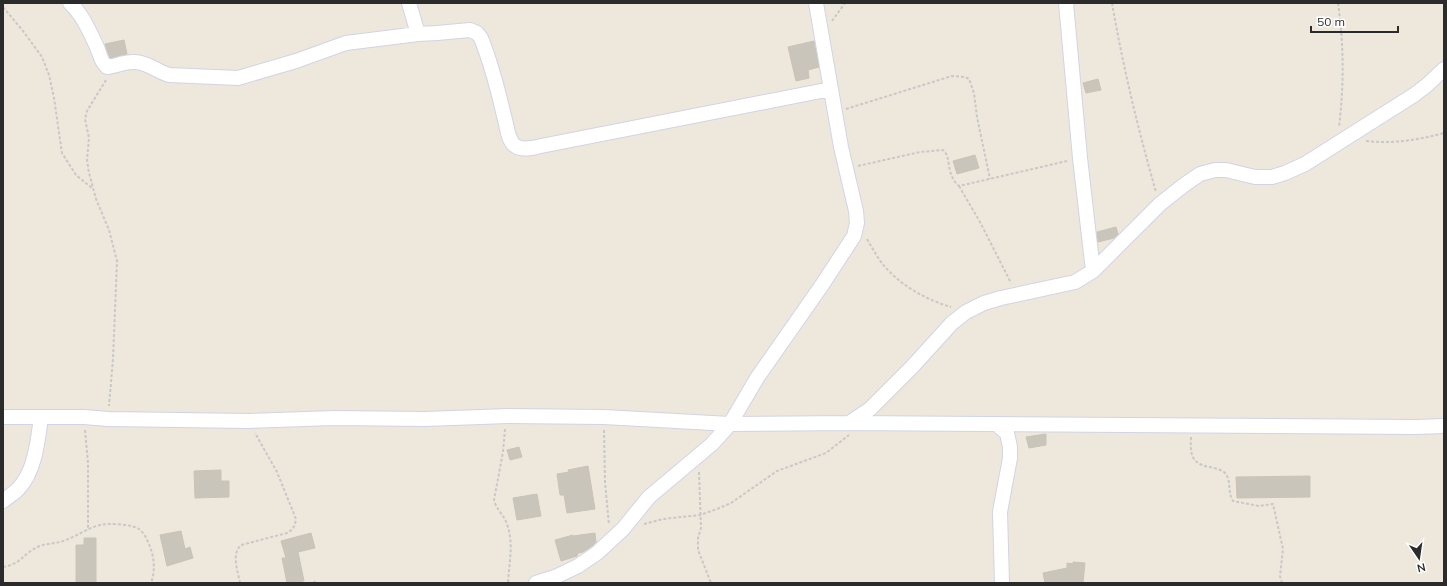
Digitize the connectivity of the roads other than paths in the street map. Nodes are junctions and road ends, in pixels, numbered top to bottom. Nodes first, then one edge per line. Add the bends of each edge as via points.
1 (70, 3) edge
2 (410, 3) edge
3 (816, 3) edge
4 (1066, 3) edge
5 (418, 34) junction
6 (1444, 69) edge
7 (831, 89) junction
8 (1093, 271) junction
9 (3, 417) edge
10 (41, 417) junction
11 (849, 423) junction
12 (730, 424) junction
13 (996, 424) junction
14 (1444, 426) edge
15 (3, 501) edge
16 (536, 583) edge
17 (1002, 583) edge

1 - 5 street via 88,28 102,63 107,67 142,62 169,75 238,78 346,43
2 - 5 street
3 - 7 street
4 - 8 street
5 - 7 street via 470,30 481,38 509,137 519,148 541,146
6 - 8 street via 1423,88 1305,164 1285,173 1272,177 1255,177 1226,170 1200,174 1160,204
7 - 12 street via 856,211 854,236 757,378
8 - 11 street via 1075,282 984,303 966,312 952,323 870,409
9 - 10 street
10 - 12 street via 249,421 508,416 604,417
10 - 15 street via 38,442 31,465 19,487
11 - 12 street
11 - 13 street
12 - 16 street via 712,444 649,497 623,530 593,556 555,577
13 - 14 street
13 - 17 street via 1007,434 1010,447 1000,512

